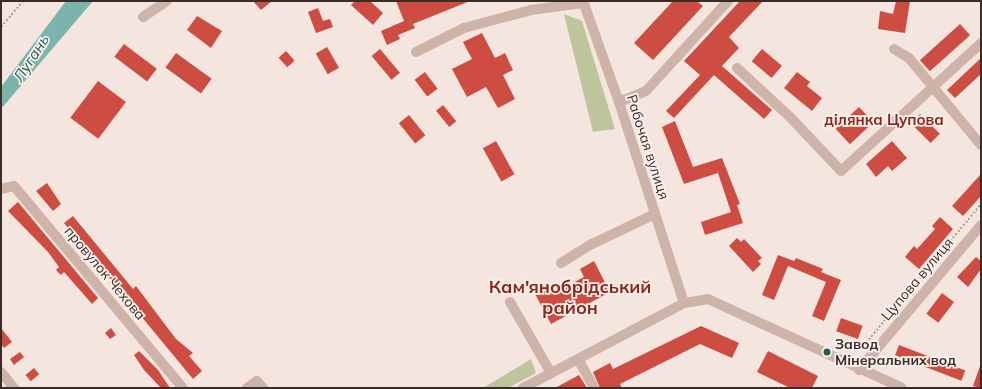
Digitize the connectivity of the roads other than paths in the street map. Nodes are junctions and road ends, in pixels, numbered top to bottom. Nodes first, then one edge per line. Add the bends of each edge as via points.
1 (167, 1) edge
2 (728, 1) edge
3 (583, 2) edge
4 (144, 17) dead end
5 (981, 43) edge
6 (894, 49) dead end
7 (416, 52) dead end
8 (737, 68) dead end
9 (934, 86) junction
10 (619, 102) junction
11 (981, 145) edge
12 (1, 189) edge
13 (655, 214) junction
14 (981, 225) edge
15 (561, 263) dead end
16 (510, 302) dead end
17 (684, 303) junction
18 (578, 359) junction
19 (859, 370) junction
20 (1, 372) edge
21 (551, 373) junction
22 (14, 388) edge
23 (183, 388) edge
24 (248, 388) edge
25 (263, 388) edge
26 (523, 388) edge
27 (594, 388) edge
28 (902, 388) edge

1 - 4 street
2 - 10 street via 646,91
3 - 7 street via 531,10 464,28
3 - 10 street, Рабочая вулиця
5 - 9 street
6 - 9 street via 909,58
8 - 9 street via 790,116 841,170
9 - 11 street
10 - 13 street, Рабочая вулиця
12 - 23 street, провулок Чехова via 14,186
13 - 15 street via 592,244
13 - 17 street, Рабочая вулиця
14 - 19 street, Цупова вулиця
16 - 21 street
17 - 18 street
17 - 19 street via 708,299
18 - 21 street
18 - 27 street
19 - 28 street
20 - 22 street
21 - 26 street
24 - 25 street via 257,381

